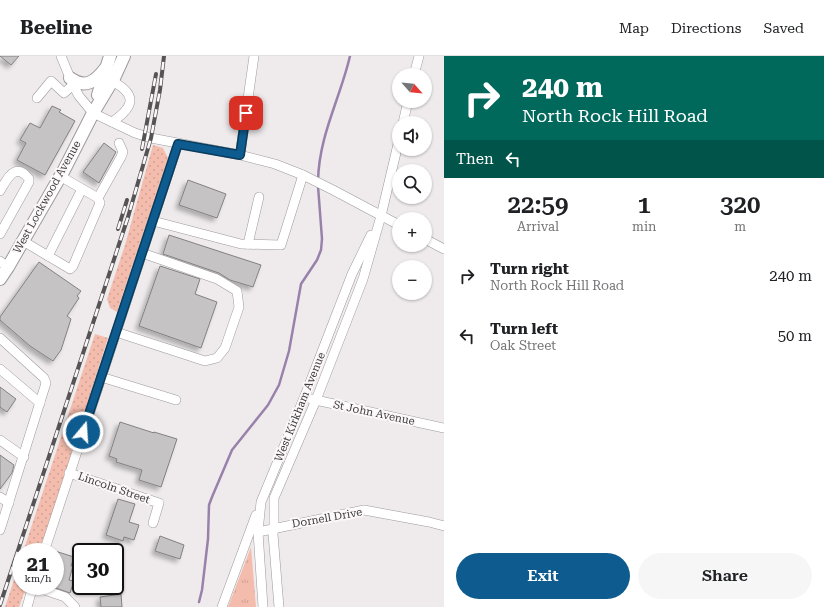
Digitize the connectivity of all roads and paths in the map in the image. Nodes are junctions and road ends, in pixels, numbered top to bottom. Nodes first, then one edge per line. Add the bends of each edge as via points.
1 (61, 56) edge
2 (124, 56) edge
3 (254, 56) edge
4 (419, 56) edge
5 (108, 62) edge
6 (416, 68) edge
7 (112, 81) junction
8 (72, 82) junction
9 (37, 98) dead end
10 (92, 114) junction
11 (112, 122) junction
12 (119, 143) dead end
13 (178, 144) junction
14 (240, 155) junction
15 (395, 156) edge
16 (60, 176) junction
17 (306, 176) junction
18 (82, 189) junction
19 (0, 191) edge
20 (259, 197) dead end
21 (98, 198) junction
22 (381, 216) junction
23 (153, 221) junction
24 (392, 222) edge
25 (0, 234) edge
26 (23, 241) junction
27 (432, 243) edge
28 (248, 244) junction
29 (444, 249) edge
30 (142, 253) junction
31 (48, 256) junction
32 (4, 264) edge
33 (0, 279) edge
34 (116, 332) junction
35 (0, 338) edge
36 (0, 369) edge
37 (101, 377) junction
38 (304, 398) junction
39 (176, 400) dead end
40 (316, 400) junction
41 (40, 403) junction
42 (444, 428) edge
43 (0, 440) edge
44 (24, 457) junction
45 (70, 473) junction
46 (0, 497) edge
47 (261, 502) junction
48 (9, 503) junction
49 (153, 523) dead end
50 (444, 526) edge
51 (274, 528) junction
52 (0, 530) edge
53 (258, 532) junction
54 (47, 543) edge
55 (30, 595) edge
56 (59, 595) edge
57 (27, 607) edge
58 (75, 607) edge
59 (222, 607) edge
60 (263, 607) edge
61 (279, 607) edge

1 - 8 street
2 - 7 main road, West Lockwood Avenue
3 - 14 street
4 - 6 street
5 - 8 main road via 101,75 88,83
5 - 10 main road, West Lockwood Avenue
7 - 10 main road, West Lockwood Avenue
7 - 11 street via 128,92 130,99 129,108
8 - 9 street via 64,93 51,81
8 - 10 street
10 - 11 street
10 - 16 main road, West Lockwood Avenue
11 - 13 street via 145,136
12 - 21 street via 123,152
13 - 14 street
13 - 23 street
14 - 17 street via 275,164
15 - 22 street, West Kirkham Avenue
16 - 18 street
16 - 26 main road, West Lockwood Avenue
17 - 22 street
17 - 28 street via 281,245
18 - 21 street
18 - 31 street
19 - 25 street via 15,172 20,172 29,180
20 - 28 street
21 - 31 street via 100,204 73,266 70,269
22 - 24 street
22 - 38 street, West Kirkham Avenue via 352,274
22 - 40 street, West Kirkham Avenue via 364,280
23 - 28 street
23 - 30 street
26 - 31 street
26 - 32 main road, West Lockwood Avenue
27 - 29 street
30 - 34 street
30 - 34 street via 217,279 237,291 239,307 225,348 217,358 205,361
32 - 33 main road, West Lockwood Avenue
34 - 37 street
35 - 41 street via 44,378 46,383
36 - 41 street
37 - 39 street
37 - 45 street
38 - 40 street, St John Avenue
38 - 47 street, West Kirkham Avenue
40 - 42 street, St John Avenue
40 - 51 street, West Kirkham Avenue via 274,498
41 - 44 street
43 - 44 street
44 - 48 street
45 - 49 street, Lincoln Street via 159,503
45 - 54 street
46 - 48 street
47 - 53 street, West Kirkham Avenue
47 - 59 street
48 - 52 street
50 - 51 street, Dornell Drive via 364,510
51 - 53 street, Dornell Drive
51 - 61 street, West Kirkham Avenue
53 - 60 street, West Kirkham Avenue
55 - 57 street
56 - 58 street

